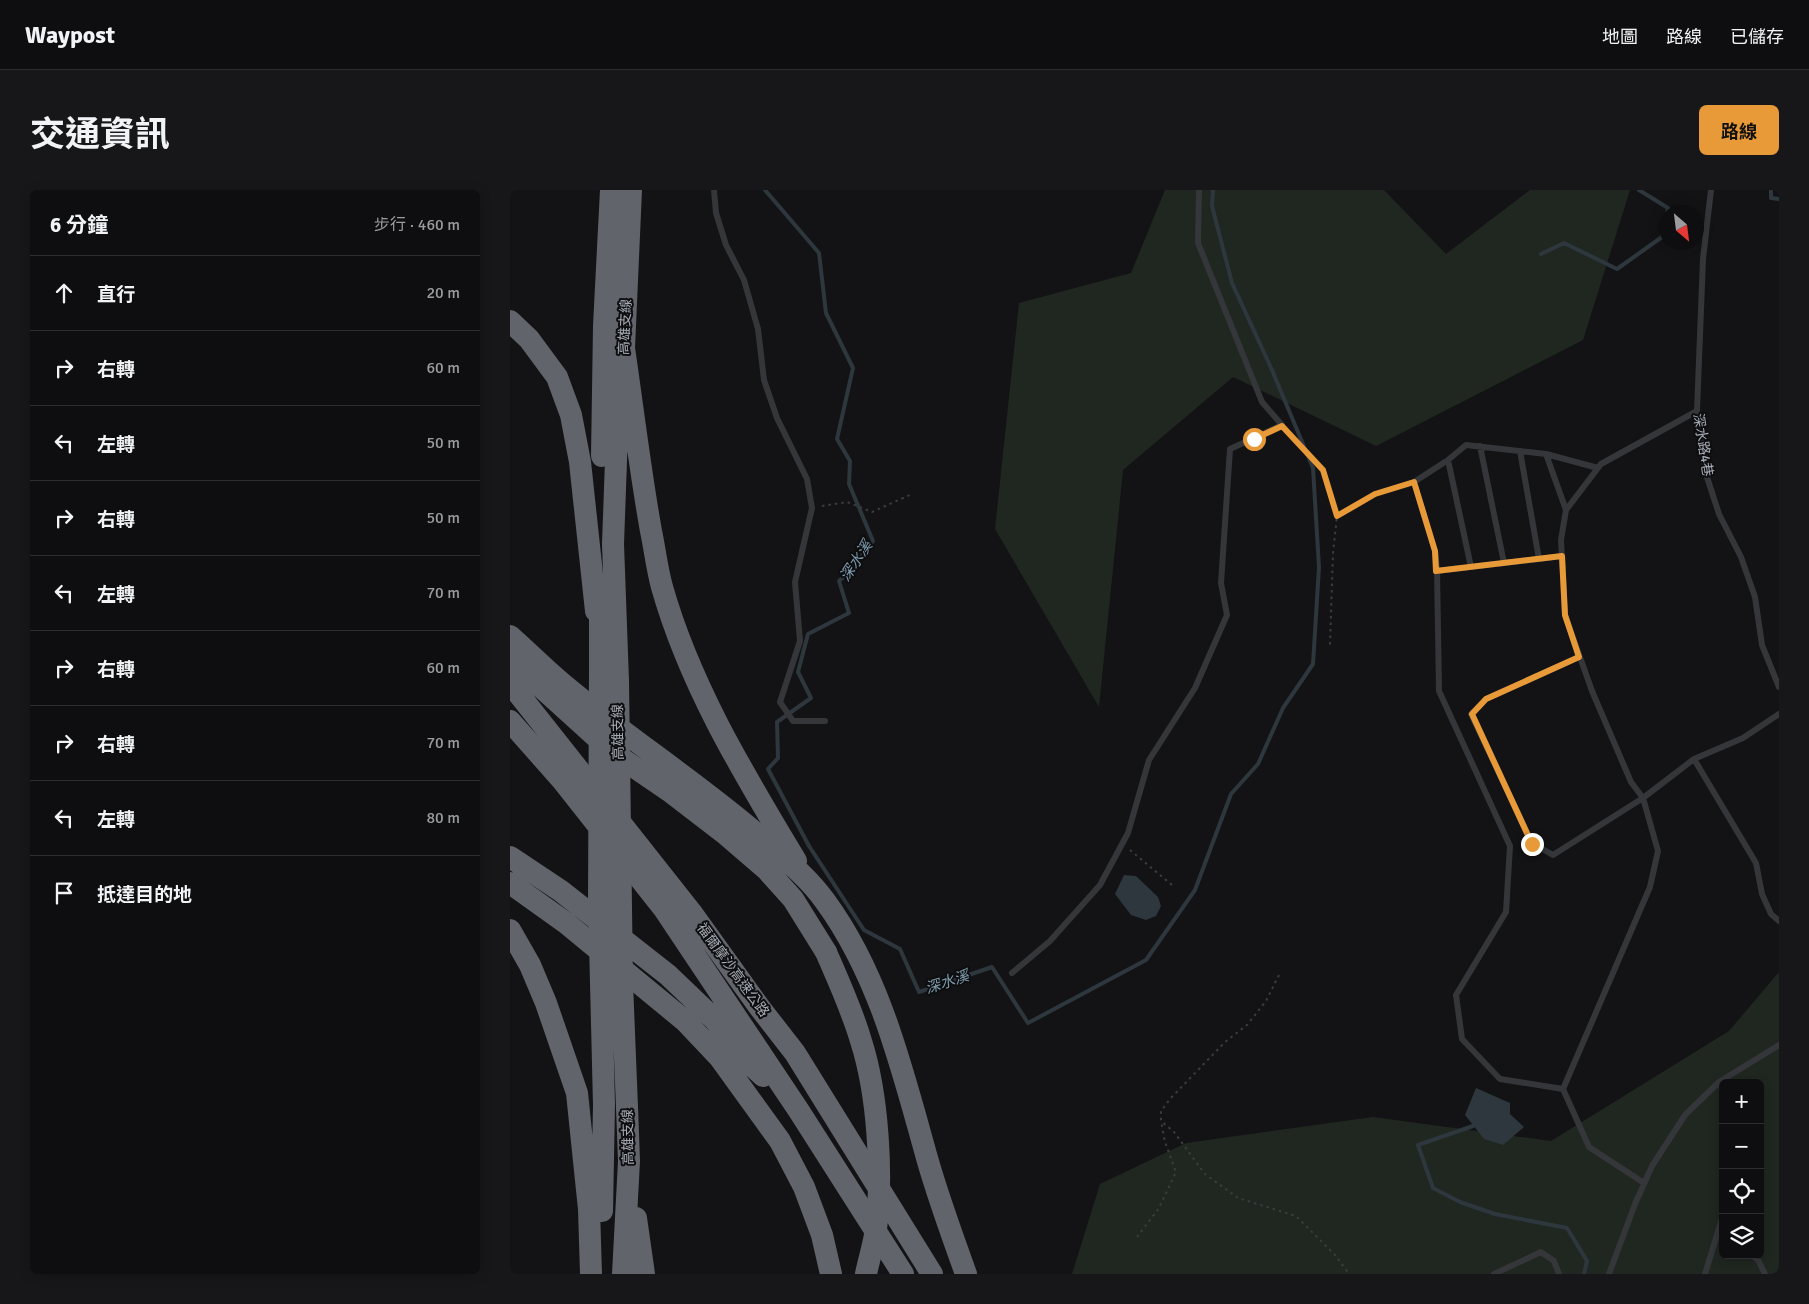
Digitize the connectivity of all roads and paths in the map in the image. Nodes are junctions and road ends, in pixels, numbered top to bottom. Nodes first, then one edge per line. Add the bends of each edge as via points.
1 (611, 190) edge
2 (631, 190) edge
3 (714, 190) edge
4 (1199, 190) edge
5 (1711, 190) edge
6 (510, 321) edge
7 (614, 326) junction
8 (624, 348) junction
9 (1697, 411) junction
10 (1282, 426) junction
11 (1480, 446) junction
12 (1520, 451) junction
13 (1546, 454) junction
14 (1448, 460) junction
15 (1598, 468) junction
16 (1414, 482) junction
17 (912, 494) dead end
18 (812, 508) junction
19 (1566, 510) junction
20 (1337, 516) junction
21 (1562, 556) junction
22 (1538, 559) junction
23 (1504, 563) junction
24 (1471, 567) junction
25 (1436, 571) junction
26 (510, 636) edge
27 (1330, 645) dead end
28 (1579, 657) junction
29 (510, 659) edge
30 (606, 665) junction
31 (510, 683) edge
32 (1779, 687) edge
33 (1779, 714) edge
34 (510, 721) edge
35 (826, 721) dead end
36 (1694, 760) junction
37 (1643, 798) junction
38 (1123, 842) junction
39 (510, 858) edge
40 (806, 877) junction
41 (510, 884) edge
42 (1172, 885) dead end
43 (1779, 920) edge
44 (510, 930) edge
45 (1012, 973) dead end
46 (1280, 975) dead end
47 (1779, 1045) edge
48 (1724, 1079) edge
49 (1719, 1082) edge
50 (1563, 1088) junction
51 (799, 1110) junction
52 (1161, 1121) junction
53 (629, 1161) junction
54 (1644, 1183) junction
55 (1719, 1228) edge
56 (1137, 1236) dead end
57 (1757, 1259) edge
58 (591, 1274) edge
59 (601, 1274) edge
60 (623, 1274) edge
61 (644, 1274) edge
62 (831, 1274) edge
63 (866, 1274) edge
64 (903, 1274) edge
65 (932, 1274) edge
66 (966, 1274) edge
67 (1349, 1274) edge
68 (1494, 1274) edge
69 (1559, 1274) edge
70 (1610, 1274) edge
71 (1705, 1274) edge
72 (1765, 1274) edge

1 - 7 highway, 高雄支線
2 - 7 highway, 高雄支線
3 - 18 lane via 716,213 726,245 744,280 758,329 764,380 777,418 807,479
4 - 10 lane via 1198,243 1262,402
5 - 9 lane, 深水路4巷 via 1702,269
6 - 30 highway via 529,339 557,377 571,415
7 - 8 highway, 高雄支線
7 - 30 highway, 高雄支線
8 - 30 highway, 高雄支線
8 - 40 highway via 644,494 668,604 703,697
9 - 15 lane
9 - 32 lane, 深水路4巷 via 1706,474 1718,514 1741,557 1755,597 1762,645
10 - 20 path via 1323,470
10 - 38 lane via 1230,449 1221,583 1227,615 1195,688 1148,760
11 - 12 lane
11 - 14 lane via 1466,445
11 - 23 lane
12 - 13 lane
12 - 22 lane
13 - 15 lane
13 - 19 lane
14 - 16 lane
14 - 24 lane
15 - 19 lane
16 - 20 path via 1375,494
16 - 25 lane via 1435,551
17 - 18 path via 872,512 847,502
18 - 35 lane via 795,582 800,641 780,702 794,721
19 - 21 lane
20 - 27 path
21 - 22 lane
21 - 28 lane via 1565,615
22 - 23 lane
23 - 24 lane
24 - 25 lane
25 - 50 lane via 1438,691 1510,846 1506,912 1456,995 1462,1039 1500,1079
26 - 40 highway via 564,685 716,800
28 - 37 lane via 1631,782
28 - 37 lane via 1486,699 1472,714 1481,738 1532,844 1553,855
29 - 63 highway, bridge via 615,754 672,793 767,870 793,899 826,952 862,1043 875,1110 879,1167 876,1230
30 - 53 highway, 高雄支線, bridge
30 - 59 highway, 高雄支線, bridge via 599,901 604,1105
31 - 65 highway, 福爾摩沙高速公路 via 692,912 794,1053
33 - 36 lane via 1743,738
34 - 51 highway, 福爾摩沙高速公路 via 562,780 664,909
36 - 37 lane
36 - 43 lane via 1756,863 1762,894 1771,914
37 - 50 lane via 1658,851 1650,887
38 - 42 path
38 - 45 lane via 1100,885 1050,941
39 - 51 highway via 561,891 668,975 714,1019 750,1064
40 - 66 highway via 840,922 882,1010
41 - 62 highway via 566,923 685,1021 720,1058 780,1141 804,1187 822,1235
44 - 58 highway via 546,1003 577,1093 589,1209
46 - 52 path via 1266,1001 1247,1025 1170,1098 1161,1111
47 - 48 lane
49 - 54 lane via 1685,1115
50 - 54 lane via 1589,1147
51 - 64 highway, 福爾摩沙高速公路
52 - 56 path via 1176,1172 1158,1208
52 - 67 path via 1174,1132 1205,1174 1238,1198 1296,1216
53 - 60 highway, 高雄支線
53 - 61 highway
54 - 70 lane
55 - 71 lane
57 - 72 lane
68 - 69 lane via 1541,1252 1554,1262

